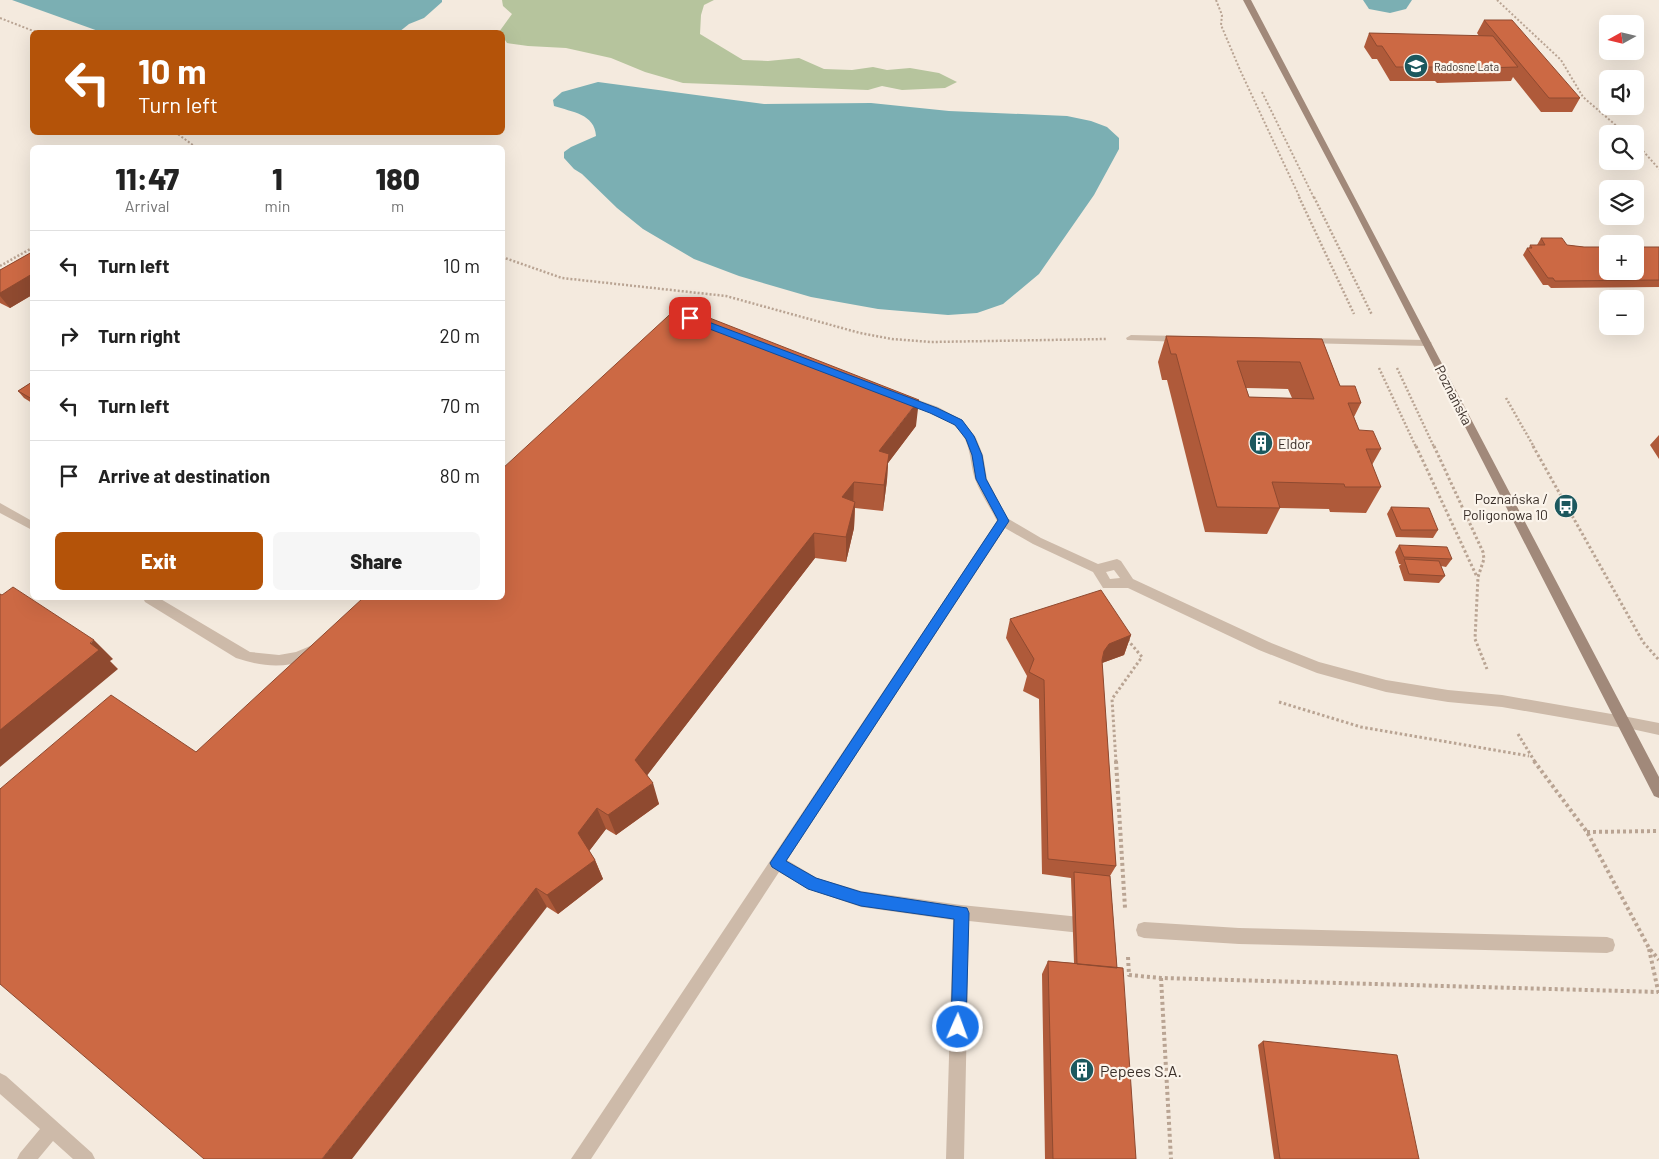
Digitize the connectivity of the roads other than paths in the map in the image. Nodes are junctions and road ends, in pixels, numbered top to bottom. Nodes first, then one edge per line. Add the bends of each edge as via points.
1 (1247, 0) edge
2 (1131, 338) road end
3 (1191, 339) edge
4 (1301, 341) edge
5 (1427, 343) junction
6 (889, 393) edge
7 (0, 507) edge
8 (1004, 521) junction
9 (30, 525) edge
10 (1097, 569) junction
11 (1129, 583) junction
12 (152, 600) edge
13 (328, 641) edge
14 (1623, 722) junction
15 (1659, 730) edge
16 (1659, 791) edge
17 (777, 863) junction
18 (962, 913) junction
19 (1103, 928) edge
20 (1144, 930) dead end
21 (1607, 945) dead end
22 (0, 1082) edge
23 (52, 1129) junction
24 (26, 1159) edge
25 (86, 1159) edge
26 (580, 1159) edge
27 (955, 1159) edge

1 - 5 main road, Poznańska
2 - 3 street
4 - 5 street
5 - 14 main road, Poznańska
6 - 8 street via 958,423 970,438 981,479
7 - 9 street
8 - 10 street via 1037,541
8 - 17 street
10 - 11 street via 1107,584
10 - 11 street via 1117,564
11 - 14 street via 1317,667 1386,686 1502,701
12 - 13 street via 254,660 280,661 308,653
14 - 15 street
14 - 16 main road, Poznańska
17 - 18 street via 812,884 861,899
17 - 26 street
18 - 19 street
18 - 27 street
20 - 21 street via 1239,936
22 - 23 street
23 - 24 street
23 - 25 street

